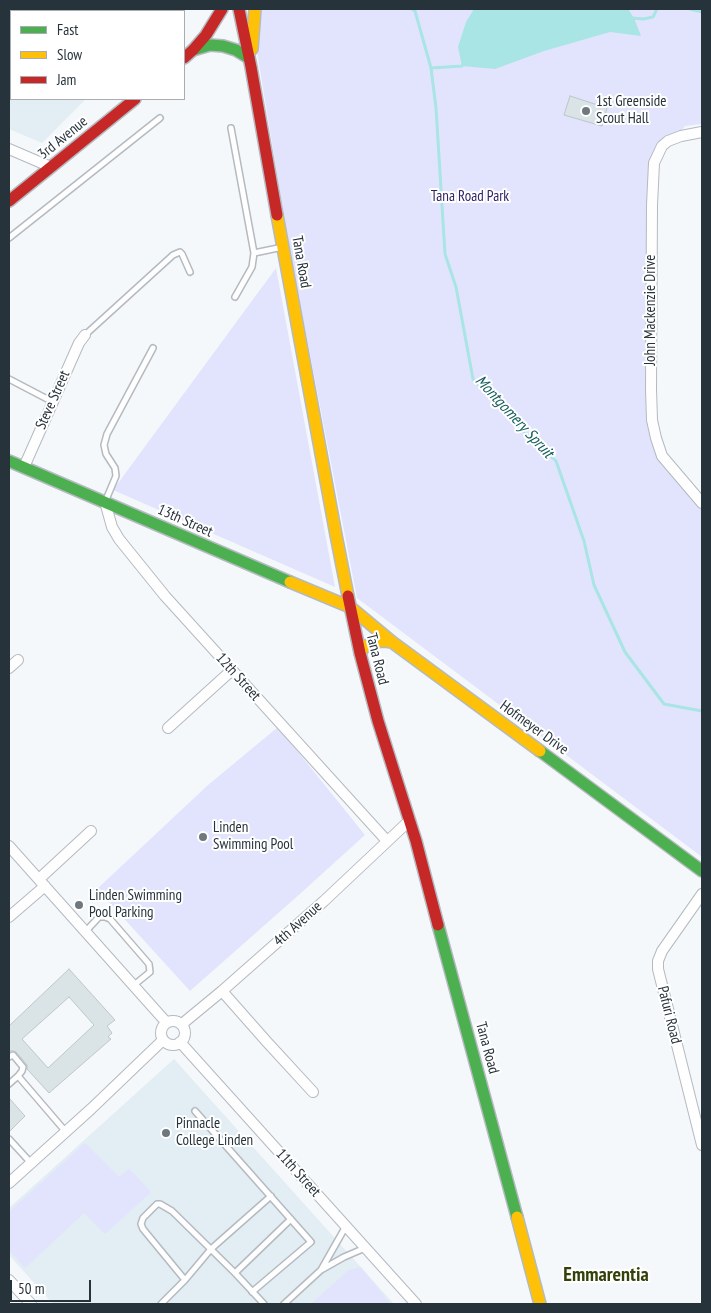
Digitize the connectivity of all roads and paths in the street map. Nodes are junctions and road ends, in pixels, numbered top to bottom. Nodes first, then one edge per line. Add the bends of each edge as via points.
1 (222, 9) edge
2 (239, 9) edge
3 (255, 9) edge
4 (193, 50) junction
5 (185, 57) edge
6 (250, 63) junction
7 (135, 100) edge
8 (160, 118) dead end
9 (231, 128) dead end
10 (702, 132) edge
11 (9, 150) edge
12 (51, 167) junction
13 (9, 201) edge
14 (9, 238) edge
15 (283, 247) junction
16 (254, 253) junction
17 (190, 272) dead end
18 (235, 297) dead end
19 (85, 335) joint
20 (153, 348) dead end
21 (9, 379) edge
22 (53, 402) junction
23 (9, 461) edge
24 (24, 467) junction
25 (105, 502) junction
26 (702, 503) edge
27 (350, 606) junction
28 (392, 642) junction
29 (360, 653) junction
30 (18, 660) dead end
31 (9, 668) edge
32 (232, 670) junction
33 (168, 728) dead end
34 (410, 820) junction
35 (91, 831) dead end
36 (388, 841) junction
37 (9, 846) edge
38 (702, 871) edge
39 (42, 882) junction
40 (702, 894) edge
41 (9, 917) edge
42 (86, 931) junction
43 (134, 985) junction
44 (222, 992) junction
45 (166, 1022) junction
46 (182, 1024) junction
47 (163, 1040) junction
48 (180, 1042) junction
49 (9, 1057) edge
50 (18, 1076) junction
51 (9, 1084) edge
52 (312, 1092) dead end
53 (195, 1111) dead end
54 (66, 1132) junction
55 (9, 1139) edge
56 (702, 1145) edge
57 (31, 1163) junction
58 (9, 1184) edge
59 (271, 1196) junction
60 (291, 1220) junction
61 (346, 1226) junction
62 (365, 1248) junction
63 (211, 1250) junction
64 (321, 1270) junction
65 (234, 1273) junction
66 (9, 1280) edge
67 (185, 1280) junction
68 (252, 1292) junction
69 (31, 1304) edge
70 (161, 1304) edge
71 (264, 1304) edge
72 (284, 1304) edge
73 (416, 1304) edge
74 (540, 1304) edge

1 - 4 main road
2 - 6 main road, Tana Road
3 - 6 main road
4 - 5 main road
4 - 6 main road via 210,45 223,46 236,50
6 - 15 main road, Tana Road
7 - 12 main road, 3rd Avenue
8 - 14 lane
9 - 16 lane
10 - 26 street, John Mackenzie Drive via 668,141 654,163 651,369 652,420 658,447
11 - 12 street
12 - 13 main road, 3rd Avenue
15 - 16 lane
15 - 27 main road, Tana Road
16 - 18 lane via 252,267
17 - 19 lane via 180,252 173,255
19 - 22 street, Steve Street
20 - 25 lane via 107,434 104,445 116,476
21 - 22 lane
22 - 24 street, Steve Street
23 - 24 main road, 13th Street
24 - 25 main road, 13th Street
25 - 27 main road, 13th Street
25 - 32 street, 12th Street via 112,527 123,544
27 - 28 main road, Hofmeyer Drive
27 - 29 main road, Tana Road
28 - 29 main road via 373,642
28 - 38 main road, Hofmeyer Drive
29 - 34 main road, Tana Road
30 - 31 street
32 - 33 street
32 - 36 street, 12th Street
34 - 36 street, 4th Avenue
34 - 74 main road, Tana Road
35 - 39 street
36 - 44 street, 4th Avenue
37 - 39 street
39 - 41 street
39 - 42 street
40 - 56 street, Pafuri Road via 662,952 658,969
42 - 43 street
42 - 43 lane via 99,917 110,919 149,964 150,972
43 - 45 street
44 - 46 street, 4th Avenue
44 - 52 street
45 - 46 street via 174,1020
45 - 47 street via 161,1028
46 - 48 street via 185,1031
47 - 48 street via 169,1044
47 - 54 street
48 - 61 street, 11th Street
49 - 50 lane via 13,1055 23,1067
50 - 51 lane
50 - 54 lane
53 - 59 lane
54 - 57 street
55 - 57 lane
57 - 58 street
59 - 60 lane
59 - 63 lane
60 - 65 lane
60 - 68 lane via 311,1242
61 - 62 street, 11th Street
61 - 64 lane
62 - 64 lane
62 - 73 street, 11th Street
63 - 65 lane
63 - 67 lane
63 - 67 lane via 172,1211 160,1204 143,1218 143,1229
64 - 72 lane
65 - 68 lane
66 - 69 street
67 - 70 lane
68 - 71 lane

